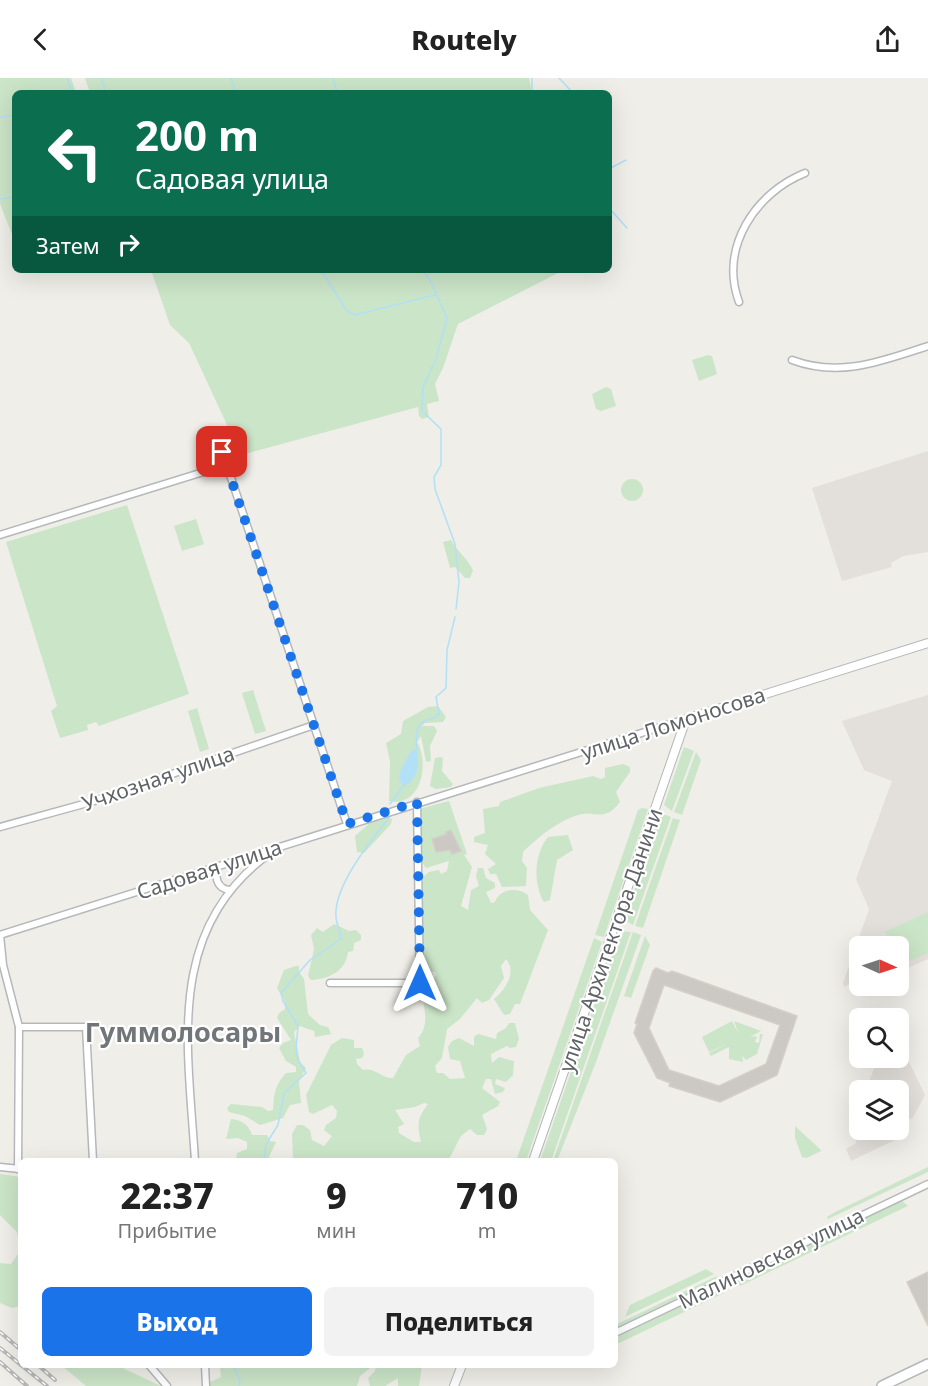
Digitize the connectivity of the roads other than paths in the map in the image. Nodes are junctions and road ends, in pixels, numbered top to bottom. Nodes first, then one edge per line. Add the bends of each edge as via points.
1 (805, 173) dead end
2 (739, 302) dead end
3 (928, 346) edge
4 (792, 360) dead end
5 (216, 433) dead end
6 (213, 469) dead end
7 (0, 536) edge
8 (928, 643) edge
9 (686, 719) junction
10 (314, 726) junction
11 (417, 802) junction
12 (347, 824) junction
13 (0, 827) edge
14 (279, 847) junction
15 (217, 867) junction
16 (230, 890) junction
17 (0, 935) edge
18 (330, 983) dead end
19 (20, 1027) junction
20 (20, 1158) edge
21 (93, 1158) edge
22 (195, 1158) edge
23 (534, 1158) edge
24 (0, 1167) edge
25 (18, 1169) edge
26 (928, 1184) edge
27 (618, 1332) edge
28 (928, 1364) edge
29 (151, 1368) edge
30 (205, 1368) edge
31 (461, 1368) edge
32 (166, 1386) edge
33 (206, 1386) edge
34 (454, 1386) edge
35 (882, 1386) edge

1 - 2 street via 783,184 750,215 734,260
3 - 4 street via 851,368 819,368
5 - 10 street
6 - 7 street
8 - 9 street, улица Ломоносова
9 - 11 street, улица Ломоносова
9 - 23 street, улица Архитектора Данини
10 - 12 street
10 - 13 street, Учхозная улица via 91,802
11 - 12 street, Садовая улица
11 - 18 street via 420,987
12 - 14 street, Садовая улица
14 - 15 street, Садовая улица
14 - 16 street
15 - 16 street via 217,881
15 - 17 street, Садовая улица
16 - 22 street via 201,940 190,981
17 - 19 street via 3,965
19 - 20 street
19 - 21 street via 86,1027
24 - 25 street
26 - 27 street, Малиновская улица
28 - 35 main road
29 - 32 street
30 - 33 street
31 - 34 street

